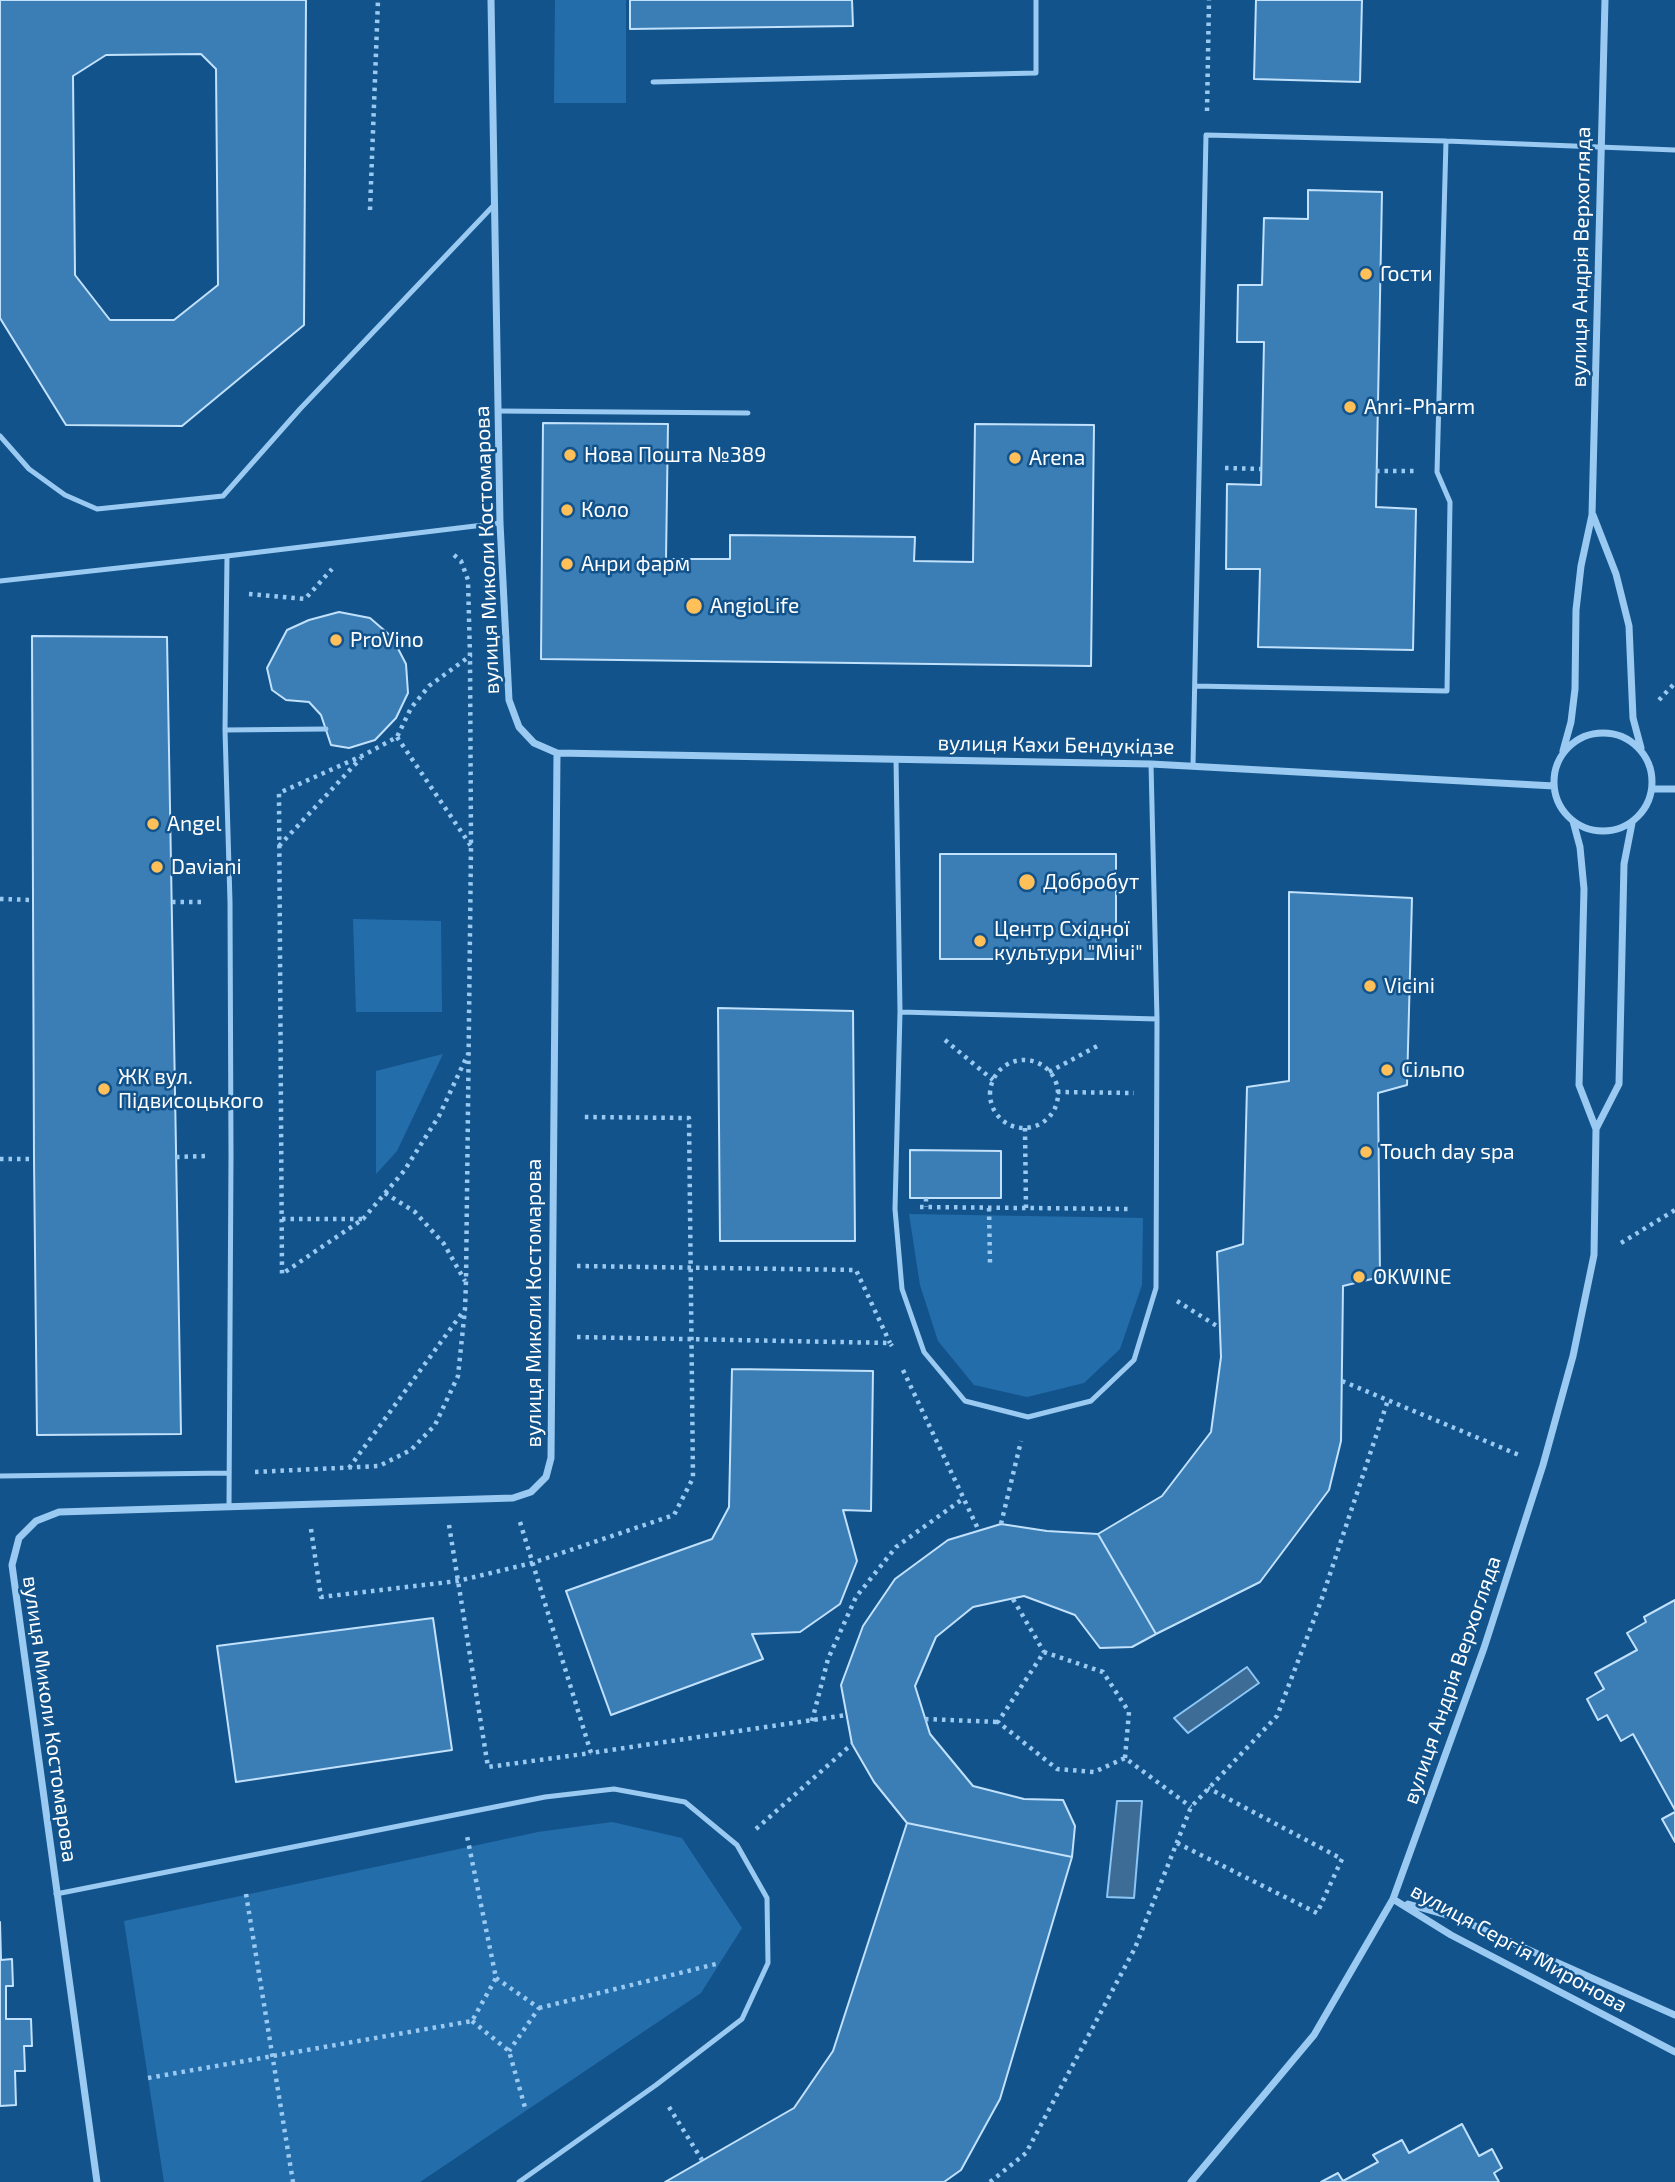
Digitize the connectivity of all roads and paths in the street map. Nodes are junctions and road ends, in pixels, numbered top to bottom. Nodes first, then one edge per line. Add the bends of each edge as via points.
1 (378, 0) edge
2 (491, 0) edge
3 (1036, 0) edge
4 (1209, 0) edge
5 (1605, 0) edge
6 (653, 82) dead end
7 (1206, 135) junction
8 (1446, 141) junction
9 (1600, 148) junction
10 (1675, 150) edge
11 (495, 204) junction
12 (370, 210) dead end
13 (498, 411) junction
14 (748, 413) dead end
15 (0, 436) edge
16 (1200, 467) junction
17 (1261, 469) dead end
18 (1376, 471) dead end
19 (1437, 472) junction
20 (1592, 515) junction
21 (500, 523) junction
22 (448, 550) dead end
23 (227, 556) junction
24 (340, 560) dead end
25 (0, 581) edge
26 (249, 594) dead end
27 (470, 656) junction
28 (1195, 686) junction
29 (326, 729) dead end
30 (225, 730) junction
31 (397, 737) junction
32 (1641, 750) junction
33 (1563, 751) junction
34 (557, 753) junction
35 (364, 755) junction
36 (896, 759) junction
37 (1151, 764) junction
38 (1193, 766) junction
39 (1554, 786) junction
40 (1653, 789) junction
41 (1675, 789) edge
42 (1573, 821) junction
43 (1632, 823) junction
44 (279, 846) junction
45 (471, 846) junction
46 (0, 899) edge
47 (33, 900) dead end
48 (172, 902) dead end
49 (230, 902) junction
50 (900, 1012) junction
51 (1157, 1019) junction
52 (942, 1038) dead end
53 (1109, 1039) dead end
54 (468, 1054) junction
55 (1049, 1072) junction
56 (993, 1080) junction
57 (1058, 1092) junction
58 (1138, 1093) dead end
59 (1025, 1128) junction
60 (1596, 1129) junction
61 (0, 1159) edge
62 (34, 1159) dead end
63 (385, 1193) junction
64 (926, 1198) dead end
65 (926, 1207) junction
66 (989, 1208) junction
67 (895, 1209) junction
68 (1026, 1209) junction
69 (1156, 1209) junction
70 (1675, 1210) edge
71 (282, 1219) junction
72 (363, 1219) junction
73 (1594, 1255) junction
74 (990, 1263) dead end
75 (552, 1265) junction
76 (466, 1282) junction
77 (1156, 1288) junction
78 (465, 1309) junction
79 (1220, 1328) dead end
80 (552, 1337) junction
81 (890, 1343) junction
82 (896, 1355) dead end
83 (902, 1367) dead end
84 (1342, 1381) dead end
85 (1388, 1400) junction
86 (1028, 1417) junction
87 (1543, 1465) junction
88 (349, 1468) junction
89 (228, 1473) junction
90 (0, 1476) edge
91 (513, 1499) junction
92 (964, 1499) junction
93 (445, 1501) junction
94 (229, 1507) junction
95 (1000, 1524) dead end
96 (979, 1531) dead end
97 (1013, 1599) dead end
98 (1044, 1652) junction
99 (847, 1715) dead end
100 (925, 1719) dead end
101 (812, 1721) junction
102 (998, 1722) junction
103 (852, 1744) dead end
104 (591, 1753) junction
105 (1125, 1758) junction
106 (1208, 1788) junction
107 (1191, 1807) junction
108 (462, 1815) junction
109 (1177, 1843) junction
110 (737, 1845) junction
111 (56, 1894) junction
112 (246, 1894) dead end
113 (1393, 1899) junction
114 (720, 1963) dead end
115 (496, 1978) junction
116 (538, 2008) junction
117 (1675, 2015) edge
118 (472, 2021) junction
119 (509, 2051) junction
120 (1675, 2052) edge
121 (272, 2056) junction
122 (148, 2078) dead end
123 (656, 2085) junction
124 (526, 2110) dead end
125 (702, 2160) dead end
126 (97, 2182) edge
127 (293, 2182) edge
128 (519, 2182) edge
129 (990, 2182) edge
130 (1191, 2182) edge

1 - 12 path
2 - 11 street, вулиця Миколи Костомарова
3 - 6 lane via 1036,73
4 - 7 path
5 - 9 street, вулиця Андрія Верхогляда
7 - 8 lane
7 - 16 lane
8 - 9 lane
8 - 19 lane
9 - 10 lane
9 - 20 street, вулиця Андрія Верхогляда
11 - 13 street, вулиця Миколи Костомарова
11 - 15 lane via 223,496 97,509 65,495 29,469
13 - 14 lane
13 - 21 street, вулиця Миколи Костомарова
16 - 17 path
16 - 28 lane
18 - 19 path
19 - 28 lane via 1450,502 1447,691
20 - 32 street, вулиця Андрія Верхогляда via 1616,574 1629,626 1633,718
20 - 33 street, вулиця Андрія Верхогляда via 1581,566 1575,688
21 - 23 lane
21 - 34 street, вулиця Миколи Костомарова via 509,700 519,727 534,743
22 - 27 path via 461,561 468,580
23 - 25 lane
23 - 30 lane
24 - 26 path via 305,599
27 - 31 path via 429,686 411,708
27 - 45 path
28 - 38 lane
29 - 30 lane
30 - 49 lane
31 - 35 path
31 - 45 path
32 - 33 street via 1624,737 1602,732 1581,737
32 - 40 street via 1651,768
33 - 39 street via 1555,767
34 - 36 street, вулиця Кахи Бендукідзе
34 - 75 street, вулиця Миколи Костомарова
35 - 44 path
35 - 44 path via 279,793
36 - 37 street, вулиця Кахи Бендукідзе
36 - 50 lane
37 - 38 street, вулиця Кахи Бендукідзе
37 - 51 lane
38 - 39 street, вулиця Кахи Бендукідзе
39 - 42 street via 1559,805
40 - 41 street
40 - 43 street via 1646,808
42 - 43 street via 1591,830 1612,831
42 - 60 street, вулиця Андрія Верхогляда via 1584,889 1579,1085
43 - 60 street, вулиця Андрія Верхогляда via 1624,864 1619,1084
44 - 71 path
45 - 54 path
46 - 47 path
48 - 49 path
49 - 89 lane
50 - 51 lane
50 - 67 lane
51 - 69 lane
52 - 56 path
53 - 55 path
54 - 63 path via 439,1116
54 - 76 path
55 - 56 path via 1020,1060 999,1070
55 - 57 path
56 - 59 path via 990,1103 995,1113 1013,1127
57 - 58 path
57 - 59 path via 1045,1121
59 - 68 path
60 - 73 street, вулиця Андрія Верхогляда
61 - 62 path
63 - 72 path
63 - 76 path via 415,1212 444,1244
64 - 65 path
65 - 66 path
65 - 67 path
66 - 68 path
66 - 74 path
67 - 86 lane via 902,1289 925,1352 965,1401
68 - 69 path
69 - 77 lane
70 - 73 path
71 - 72 path
71 - 72 path via 282,1273
73 - 87 street, вулиця Андрія Верхогляда
75 - 80 street, вулиця Миколи Костомарова
75 - 81 path via 856,1270
76 - 78 path
77 - 79 path
77 - 86 lane via 1134,1360 1091,1401
78 - 88 path
78 - 88 path via 458,1376 435,1425 411,1450 379,1466
80 - 81 path
80 - 91 street, вулиця Миколи Костомарова via 551,1458 545,1477 531,1492
81 - 82 path
83 - 92 path
84 - 85 path
85 - 87 path
85 - 106 path via 1277,1716
86 - 95 path
87 - 113 street, вулиця Андрія Верхогляда via 1484,1648
88 - 89 path
89 - 90 lane
89 - 94 lane
91 - 93 street, вулиця Миколи Костомарова
91 - 104 path
92 - 96 path
92 - 101 path via 895,1547 856,1597 828,1659
93 - 94 street, вулиця Миколи Костомарова
93 - 104 path via 488,1766
94 - 111 street, вулиця Миколи Костомарова via 59,1512 36,1521 19,1538 12,1565
97 - 98 path
98 - 102 path
98 - 105 path via 1103,1672 1129,1713
99 - 101 path
100 - 102 path
101 - 104 path
102 - 105 path via 1058,1769 1094,1772
103 - 110 path
105 - 107 path
106 - 107 path
106 - 109 path via 1342,1858 1317,1913
107 - 109 path
108 - 110 lane via 545,1797 614,1789 685,1802
108 - 111 lane
108 - 115 path
109 - 129 path via 1135,1948 1026,2153
110 - 123 lane via 767,1898 768,1963 743,2019
111 - 126 street, вулиця Миколи Костомарова
112 - 121 path
113 - 117 street, вулиця Сергія Миронова via 1457,1919
113 - 120 street, вулиця Сергія Миронова
113 - 130 street, вулиця Андрія Верхогляда via 1314,2035
114 - 116 path
115 - 116 path
115 - 118 path
116 - 119 path
118 - 119 path
118 - 121 path
119 - 124 path
121 - 122 path
121 - 127 path
123 - 125 path
123 - 128 lane

